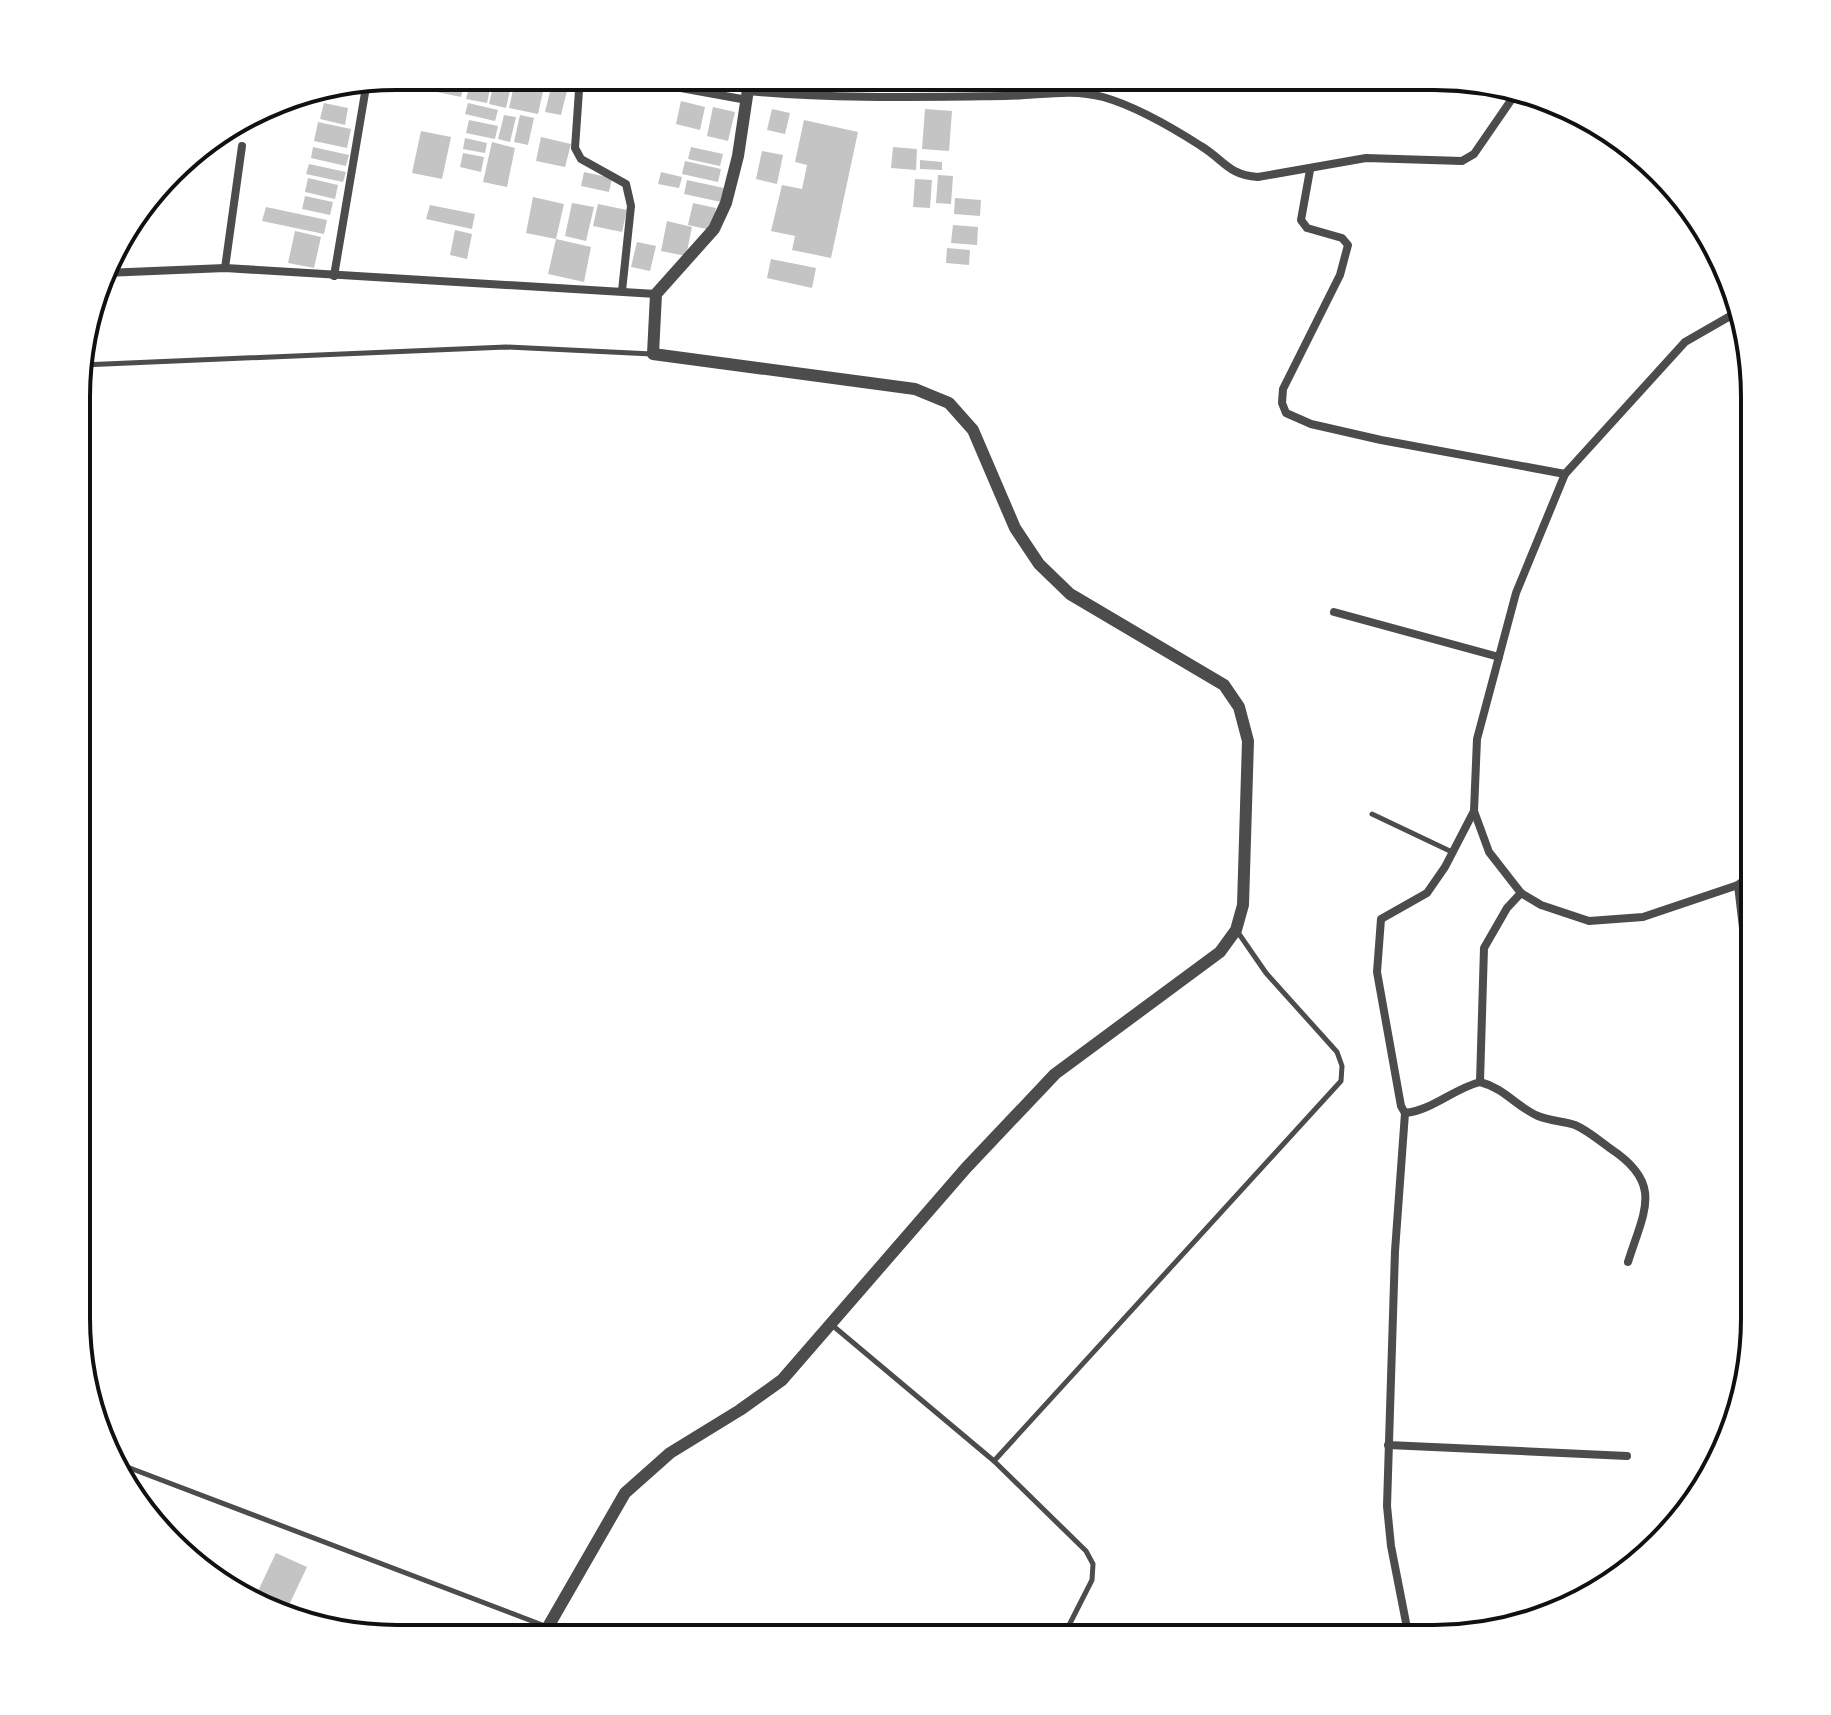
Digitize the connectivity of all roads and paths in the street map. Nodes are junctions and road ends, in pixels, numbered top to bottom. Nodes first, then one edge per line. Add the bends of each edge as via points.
1 (579, 90) edge
2 (708, 90) edge
3 (749, 90) edge
4 (365, 92) edge
5 (748, 96) junction
6 (1511, 100) edge
7 (242, 146) dead end
8 (1310, 170) junction
9 (225, 268) junction
10 (117, 273) edge
11 (334, 276) junction
12 (622, 291) junction
13 (656, 294) junction
14 (1730, 316) edge
15 (653, 354) junction
16 (92, 365) edge
17 (1565, 474) junction
18 (1334, 612) dead end
19 (1499, 657) junction
20 (1474, 811) junction
21 (1372, 814) dead end
22 (1452, 852) junction
23 (1741, 883) edge
24 (1738, 885) junction
25 (1521, 893) junction
26 (1741, 911) edge
27 (1236, 930) junction
28 (1480, 1082) junction
29 (1405, 1113) junction
30 (1628, 1262) dead end
31 (831, 1324) junction
32 (1388, 1445) junction
33 (1627, 1456) dead end
34 (994, 1461) junction
35 (129, 1468) edge
36 (524, 1625) edge
37 (549, 1625) edge
38 (1069, 1625) edge
39 (1406, 1625) edge

1 - 12 street via 575,148 581,159 626,184 631,206
2 - 5 street
3 - 5 street
4 - 11 street
5 - 8 street via 1079,93 1104,97 1166,125 1241,176
5 - 13 street via 726,203 714,229
6 - 8 street via 1474,154 1462,161 1366,158
7 - 9 street
8 - 17 street via 1301,220 1307,228 1342,238 1348,245 1340,275 1283,389 1286,413 1381,440
9 - 10 street
9 - 11 street
11 - 12 street
12 - 13 street
13 - 15 street
14 - 17 street via 1685,342
15 - 16 lane via 506,347
15 - 27 street via 915,389 949,403 973,430 1015,528 1039,564 1070,594 1224,685 1239,707 1248,741 1243,905
17 - 19 street via 1516,593
18 - 19 street
19 - 20 street via 1477,739
20 - 22 street
20 - 25 street via 1489,852
21 - 22 lane
22 - 29 street via 1427,893 1381,919 1377,972
23 - 24 street
24 - 25 street via 1643,917 1589,921
24 - 26 street
25 - 28 street via 1484,948
27 - 31 street via 1220,952 1055,1074
27 - 34 lane via 1266,973 1337,1052 1341,1081
28 - 29 street via 1421,1112
28 - 30 street via 1494,1085 1541,1118 1577,1126 1631,1162 1646,1192
29 - 32 street
31 - 34 lane
31 - 37 street via 782,1380 670,1453 625,1493
32 - 33 street
32 - 39 street via 1391,1546
34 - 38 lane via 1093,1564 1092,1580
35 - 36 lane

